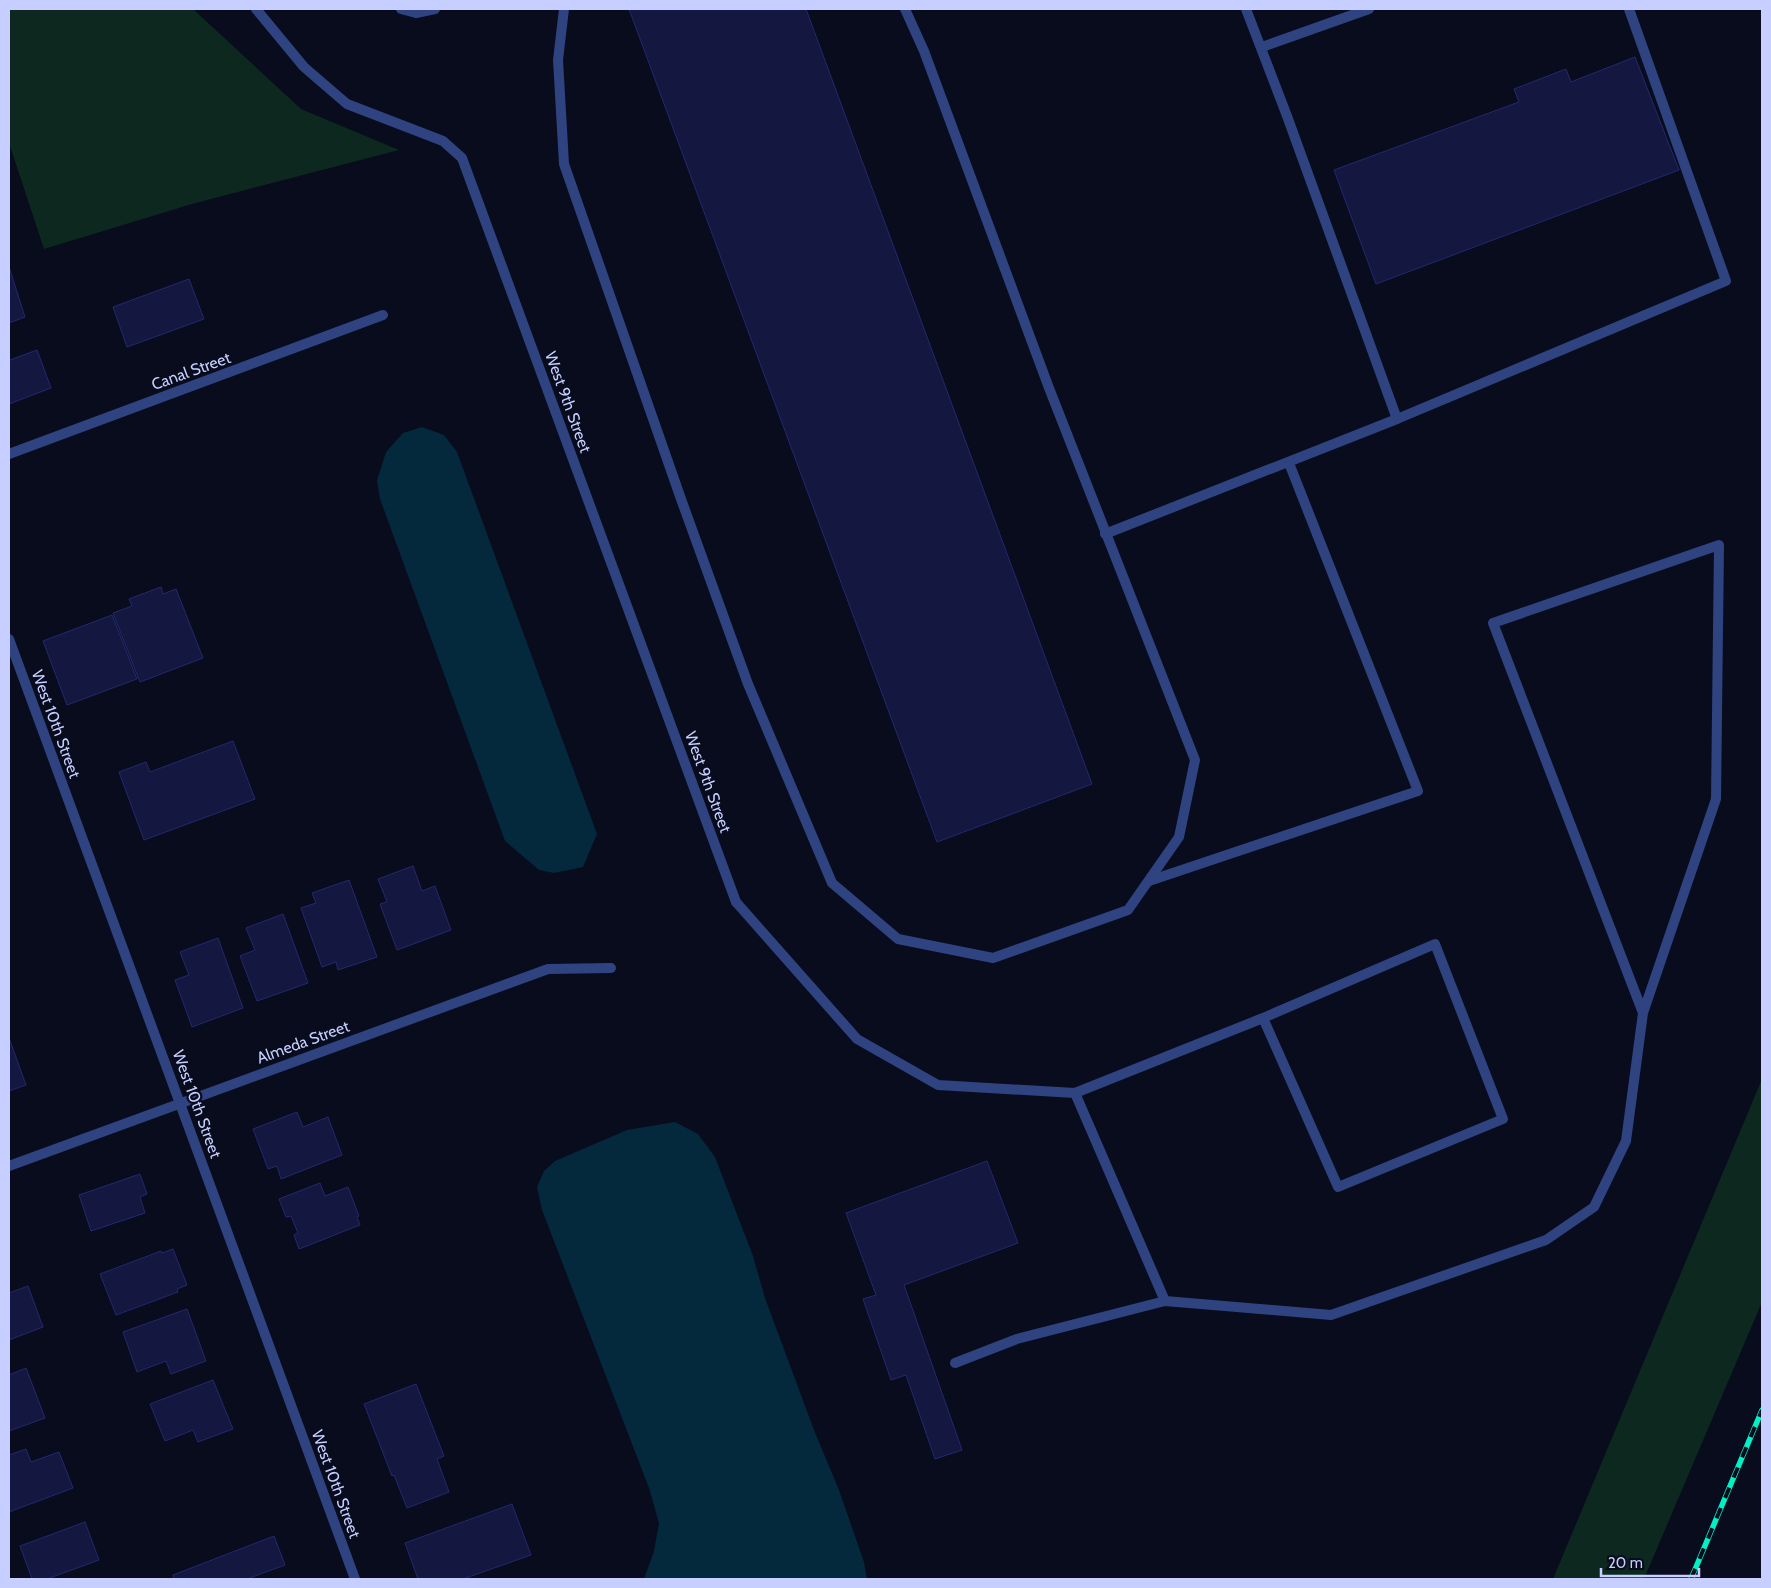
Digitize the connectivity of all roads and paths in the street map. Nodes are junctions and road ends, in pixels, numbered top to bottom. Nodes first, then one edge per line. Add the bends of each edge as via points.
1 (256, 9) edge
2 (401, 9) edge
3 (435, 9) edge
4 (564, 9) edge
5 (905, 9) edge
6 (1246, 9) edge
7 (1370, 9) edge
8 (1629, 9) edge
9 (1262, 47) junction
10 (383, 316) dead end
11 (1397, 419) junction
12 (9, 454) edge
13 (1289, 463) junction
14 (1105, 534) junction
15 (9, 639) edge
16 (1149, 881) junction
17 (611, 968) dead end
18 (1643, 1013) junction
19 (1263, 1018) junction
20 (1075, 1093) junction
21 (181, 1103) junction
22 (9, 1166) edge
23 (1165, 1301) junction
24 (955, 1363) dead end
25 (355, 1579) edge

1 - 20 street, West 9th Street via 304,67 347,104 443,141 462,158 736,902 857,1039 938,1085
2 - 3 street via 416,13
4 - 16 street via 558,60 564,164 748,684 832,882 898,939 993,958 1128,910
5 - 14 street
6 - 9 street
7 - 9 street
8 - 11 street via 1726,281
9 - 11 street
10 - 12 street, Canal Street
11 - 13 street
13 - 14 street
13 - 16 street via 1418,791
14 - 16 street via 1195,760 1180,837
15 - 21 street, West 10th Street
17 - 21 street, Almeda Street via 548,969
18 - 18 street via 1493,623 1720,545 1716,799
18 - 23 street via 1626,1141 1594,1207 1546,1240 1331,1315
19 - 19 street via 1435,944 1503,1119 1338,1187
19 - 20 street
20 - 23 street
21 - 22 street, Almeda Street
21 - 25 street, West 10th Street
23 - 24 street via 1017,1339

